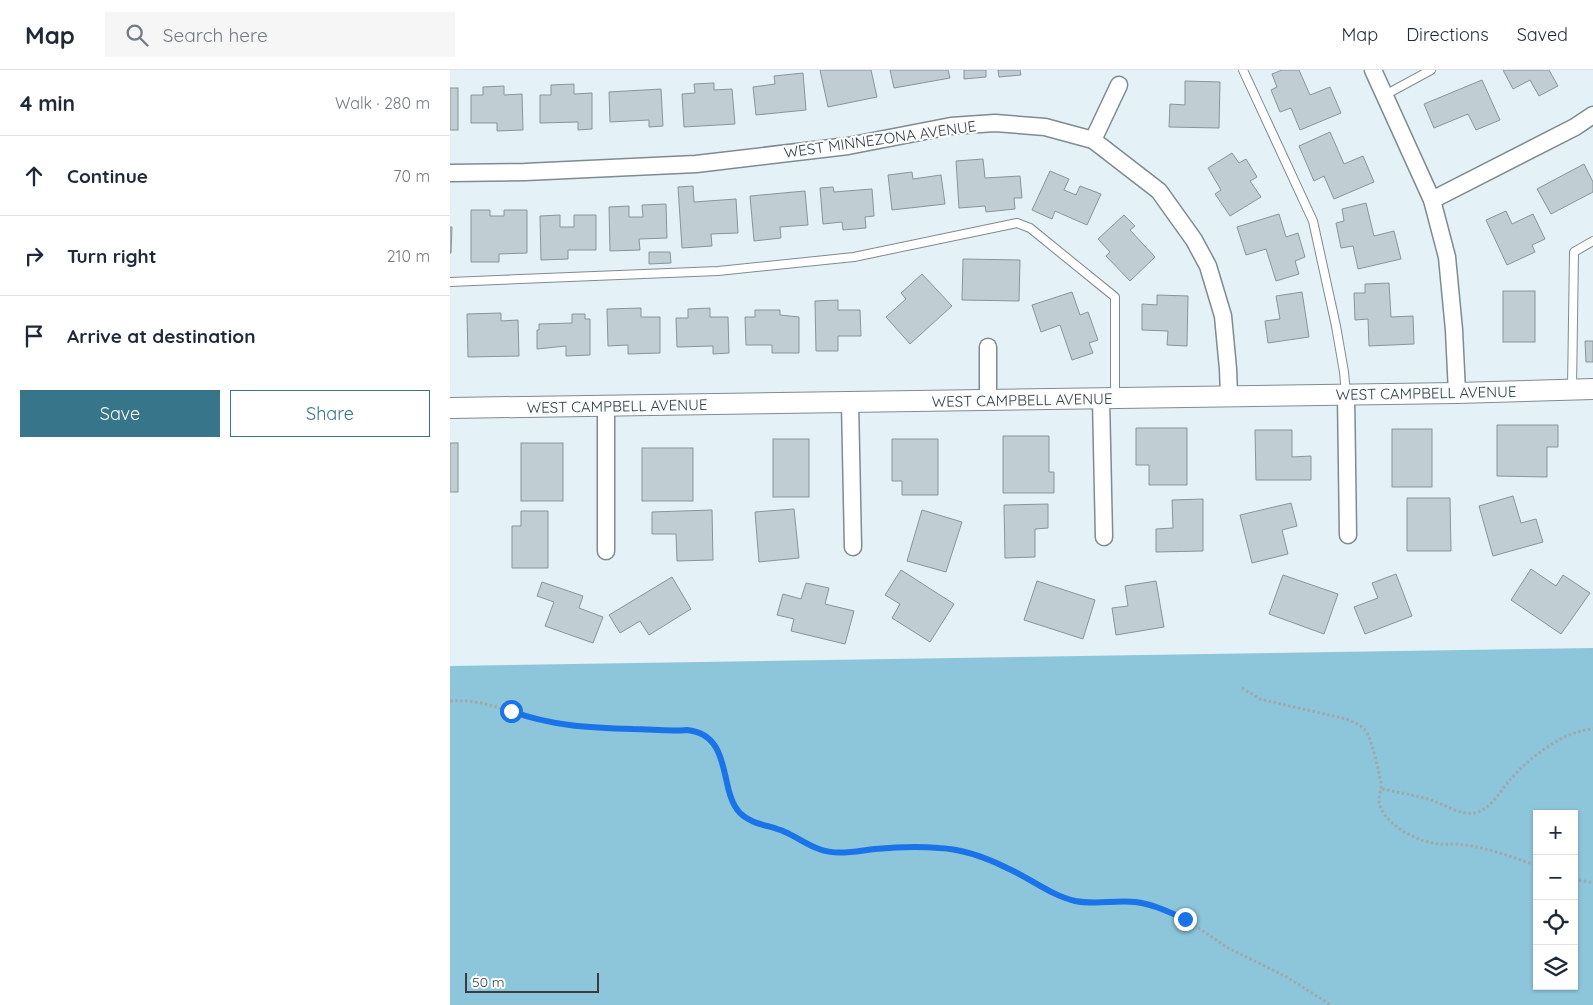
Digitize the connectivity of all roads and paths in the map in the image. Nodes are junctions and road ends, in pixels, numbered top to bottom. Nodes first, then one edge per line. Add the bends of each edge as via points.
1 (1243, 70) edge
2 (1373, 70) edge
3 (1431, 70) edge
4 (1119, 85) dead end
5 (1384, 95) junction
6 (1593, 115) edge
7 (1093, 140) junction
8 (450, 173) edge
9 (1432, 200) junction
10 (1593, 241) edge
11 (450, 282) edge
12 (988, 346) dead end
13 (1593, 389) edge
14 (1572, 390) junction
15 (1457, 393) junction
16 (1346, 395) junction
17 (1229, 396) junction
18 (988, 399) junction
19 (1108, 399) junction
20 (850, 402) junction
21 (606, 406) junction
22 (450, 408) edge
23 (1348, 535) dead end
24 (1104, 537) dead end
25 (853, 548) dead end
26 (606, 551) dead end
27 (1242, 688) dead end
28 (450, 701) edge
29 (1593, 729) edge
30 (1382, 789) junction
31 (1533, 865) edge
32 (1578, 880) edge
33 (1593, 883) edge
34 (1331, 1005) edge

1 - 16 lane via 1313,221 1336,326
2 - 5 street
3 - 5 lane
4 - 7 street
5 - 9 street
6 - 9 street via 1575,128
7 - 8 street, WEST MINNEZONA AVENUE via 1045,127 995,123 951,126 848,146 696,164
7 - 17 street, WEST MINNEZONA AVENUE via 1159,191 1194,240 1208,266 1223,316
9 - 15 street via 1447,258
10 - 14 lane via 1574,252
11 - 19 lane via 688,273 854,257 1017,223 1030,228 1115,297
12 - 18 street
13 - 14 street, WEST CAMPBELL AVENUE
14 - 15 street, WEST CAMPBELL AVENUE
15 - 16 street, WEST CAMPBELL AVENUE
16 - 17 street, WEST CAMPBELL AVENUE
16 - 23 street
17 - 19 street, WEST CAMPBELL AVENUE
18 - 19 street, WEST CAMPBELL AVENUE
18 - 20 street, WEST CAMPBELL AVENUE
19 - 24 street
20 - 21 street, WEST CAMPBELL AVENUE
20 - 25 street
21 - 22 street, WEST CAMPBELL AVENUE
21 - 26 street
27 - 30 path via 1260,699 1360,725 1369,737
28 - 34 path via 487,703 556,724 698,732 713,744 722,759 734,806 753,822 786,832 828,852 892,847 941,848 998,864 1062,897 1087,903 1134,902 1159,908 1185,919 1228,948 1284,976
29 - 30 path via 1566,737 1542,751 1518,770 1489,806 1476,813 1463,813 1434,801
30 - 31 path via 1380,808 1390,821 1412,837 1432,843 1464,844
32 - 33 path

